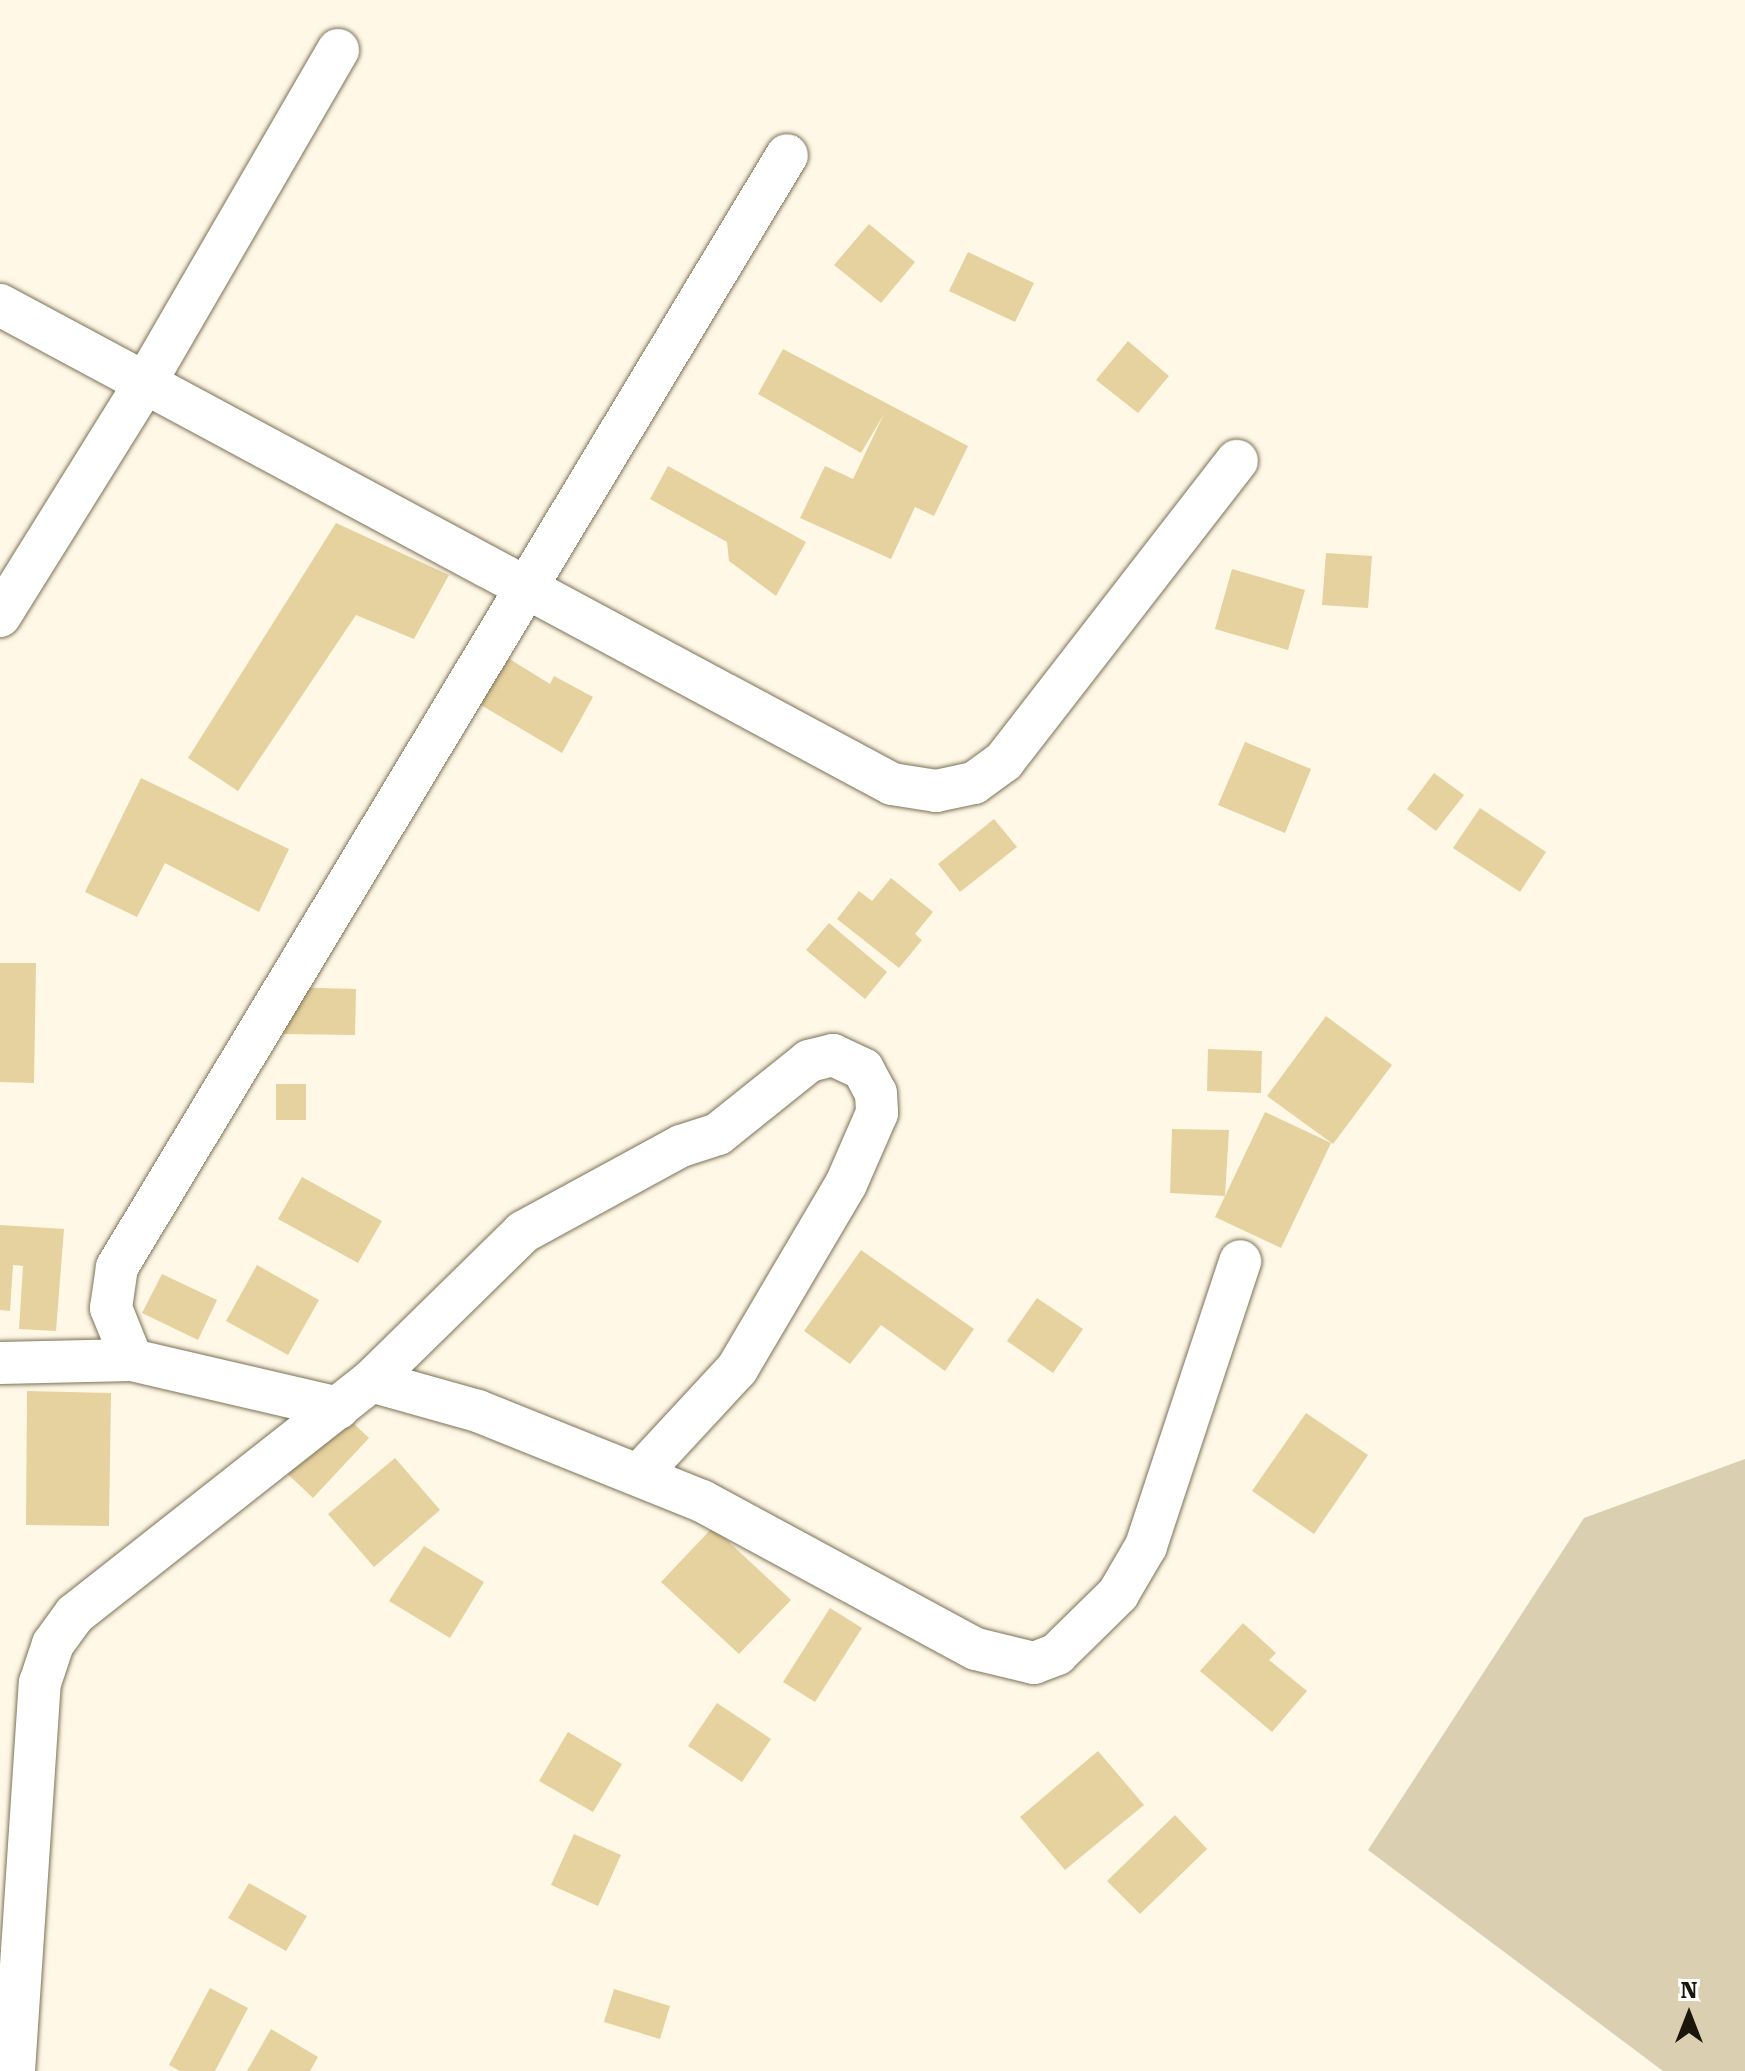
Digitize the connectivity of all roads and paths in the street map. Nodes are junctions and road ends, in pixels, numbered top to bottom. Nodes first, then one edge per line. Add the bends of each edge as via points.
1 (338, 50) dead end
2 (787, 155) dead end
3 (0, 305) edge
4 (145, 383) junction
5 (1237, 461) dead end
6 (524, 584) junction
7 (0, 616) edge
8 (1240, 1261) dead end
9 (132, 1360) junction
10 (0, 1363) edge
11 (371, 1381) junction
12 (338, 1408) junction
13 (639, 1475) junction
14 (14, 2071) edge

1 - 4 street
2 - 6 street
3 - 4 street
4 - 6 street
4 - 7 street
5 - 6 street via 1004,761 974,783 936,791 892,784
6 - 9 street via 117,1267 111,1308
8 - 13 street via 1146,1546 1118,1594 1057,1654 1034,1663 976,1649 744,1519
9 - 10 street
9 - 12 street
11 - 12 street
11 - 13 street via 478,1411
11 - 13 street via 543,1218 681,1146 718,1134 809,1061 833,1055 863,1069 876,1093 877,1113 846,1184 737,1369
12 - 14 street via 75,1614 53,1644 40,1683

